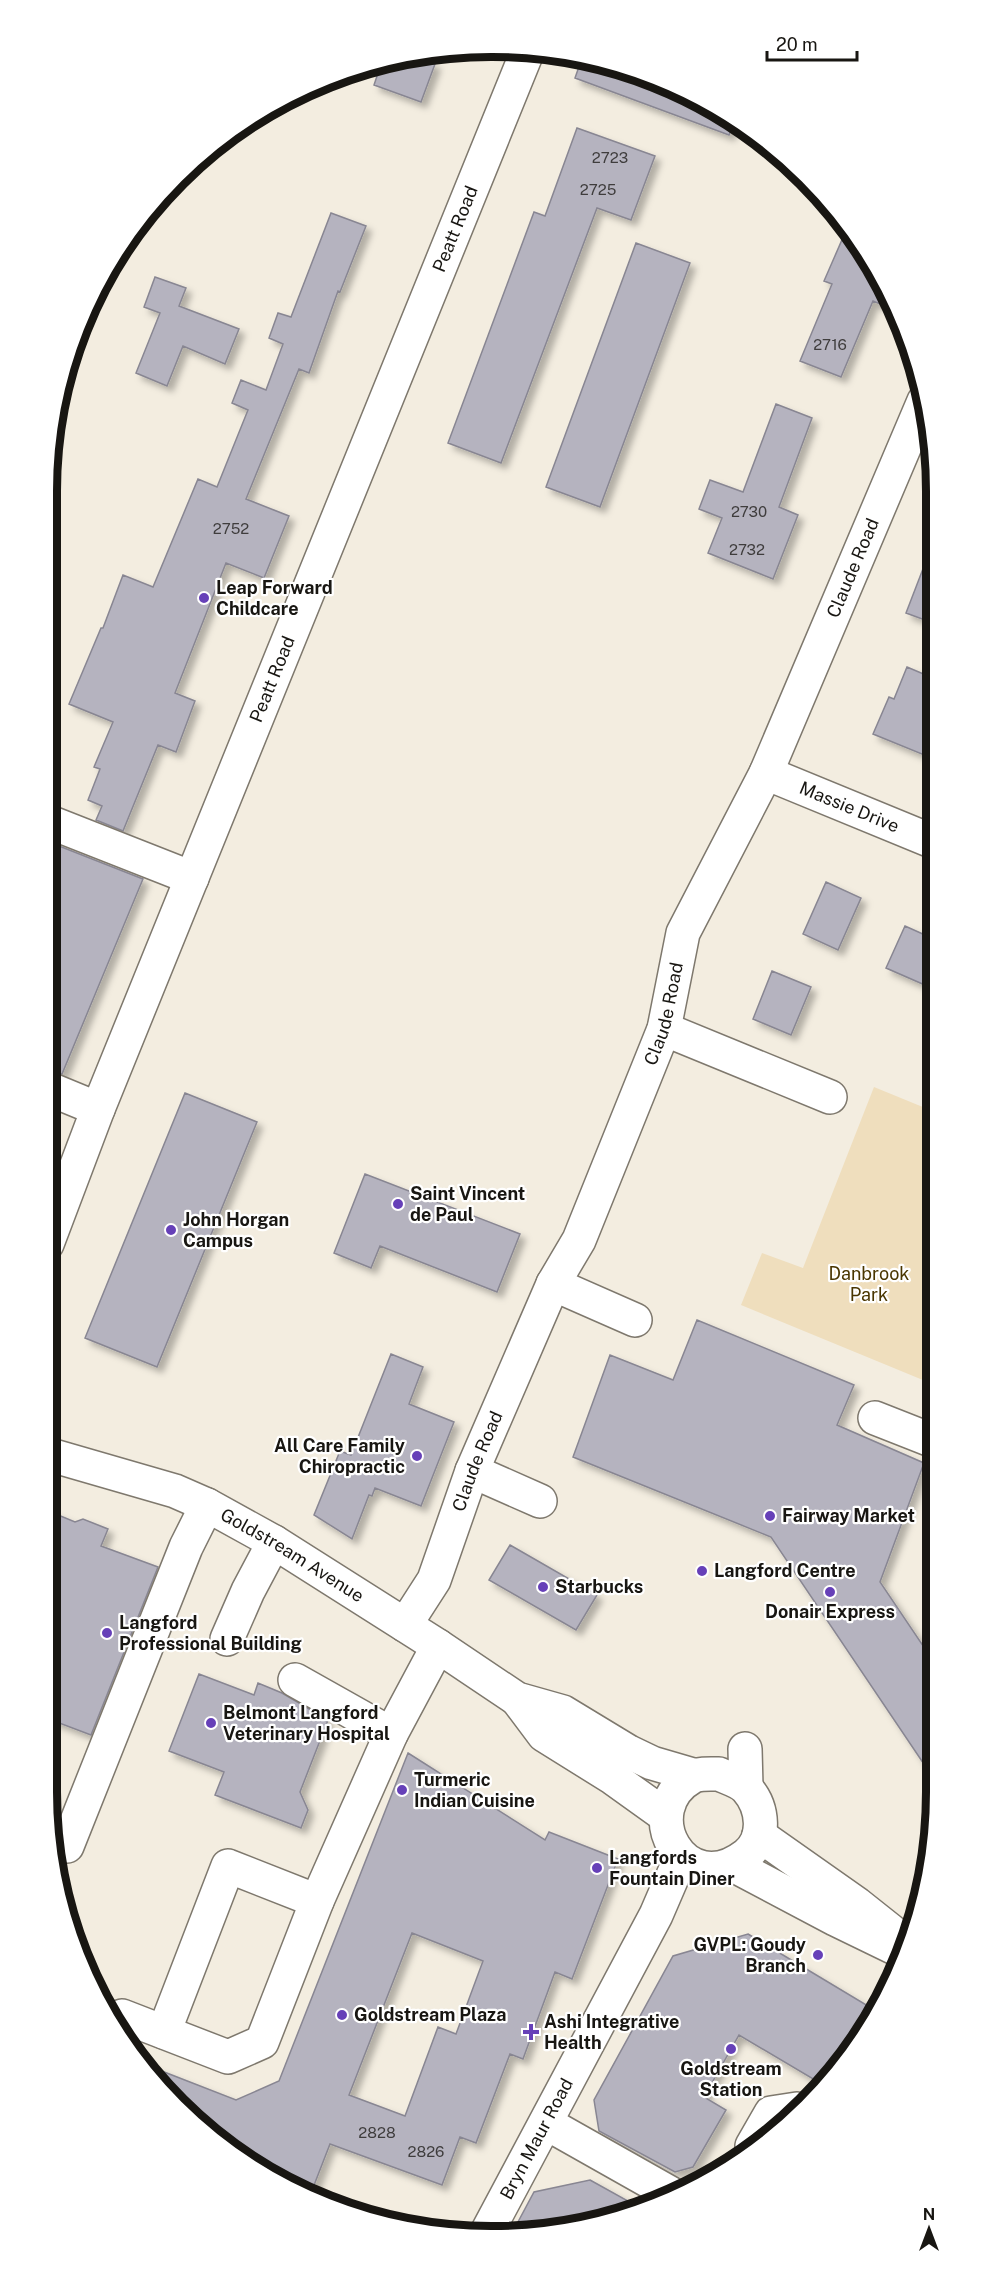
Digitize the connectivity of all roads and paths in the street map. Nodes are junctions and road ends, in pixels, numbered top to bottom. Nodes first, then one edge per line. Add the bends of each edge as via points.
1 (525, 58) edge
2 (919, 413) edge
3 (766, 773) junction
4 (57, 825) edge
5 (926, 839) edge
6 (192, 878) junction
7 (664, 1029) junction
8 (57, 1092) edge
9 (830, 1097) dead end
10 (98, 1108) junction
11 (57, 1215) edge
12 (553, 1284) junction
13 (635, 1320) dead end
14 (875, 1418) dead end
15 (926, 1438) edge
16 (57, 1457) edge
17 (471, 1472) junction
18 (540, 1502) dead end
19 (207, 1506) junction
20 (274, 1542) junction
21 (405, 1626) junction
22 (227, 1639) dead end
23 (438, 1646) junction
24 (295, 1680) dead end
25 (517, 1699) junction
26 (391, 1734) junction
27 (720, 1779) junction
28 (666, 1816) junction
29 (759, 1835) junction
30 (67, 1846) dead end
31 (706, 1863) junction
32 (317, 1901) junction
33 (900, 1939) edge
34 (896, 1949) edge
35 (121, 2019) edge
36 (164, 2032) junction
37 (786, 2111) edge
38 (546, 2123) junction
39 (759, 2133) edge
40 (665, 2190) edge
41 (490, 2226) edge

1 - 6 street, Peatt Road
2 - 3 street, Claude Road
3 - 5 street, Massie Drive
3 - 7 street, Claude Road via 683,933
4 - 6 street
6 - 10 street, Peatt Road
7 - 9 street
7 - 12 street, Claude Road via 579,1239
8 - 10 street
10 - 11 street, Peatt Road
12 - 13 street
12 - 17 street, Claude Road
14 - 15 street
16 - 19 street, Goldstream Avenue via 175,1491
17 - 18 street
17 - 21 street, Claude Road via 434,1581
19 - 20 street, Goldstream Avenue
19 - 30 street via 186,1547
20 - 21 street, Goldstream Avenue
20 - 22 street
21 - 23 street, Goldstream Avenue
23 - 25 street, Goldstream Avenue
23 - 26 street
24 - 26 street
25 - 27 street, Goldstream Avenue via 563,1712 652,1763
25 - 28 street, Goldstream Avenue via 544,1735
26 - 32 street
27 - 28 street via 675,1792
27 - 29 street via 756,1801 761,1818
28 - 31 street via 668,1838
29 - 31 street via 752,1850
29 - 33 street
31 - 34 street
31 - 38 street, Bryn Maur Road via 656,1915
32 - 36 street via 262,2042 228,2057
32 - 36 street via 228,1866
35 - 36 street
37 - 39 street via 771,2113
38 - 40 street
38 - 41 street, Bryn Maur Road

